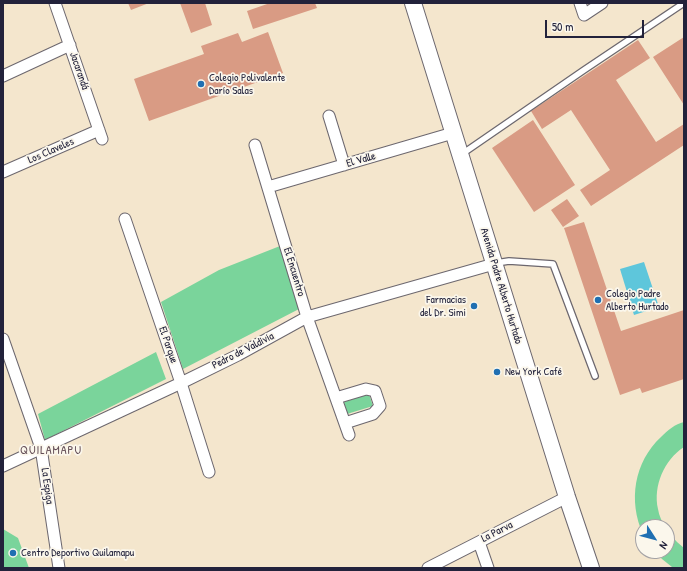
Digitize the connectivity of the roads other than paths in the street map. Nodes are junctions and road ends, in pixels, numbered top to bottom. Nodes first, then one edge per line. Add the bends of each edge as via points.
1 (55, 3) edge
2 (413, 3) edge
3 (580, 3) edge
4 (602, 3) edge
5 (684, 3) edge
6 (70, 45) junction
7 (3, 76) edge
8 (329, 116) dead end
9 (454, 133) junction
10 (101, 134) joint
11 (255, 145) dead end
12 (460, 156) junction
13 (344, 165) junction
14 (3, 172) edge
15 (268, 187) junction
16 (124, 219) dead end
17 (494, 264) junction
18 (308, 317) junction
19 (3, 338) edge
20 (595, 376) dead end
21 (181, 383) junction
22 (336, 398) junction
23 (345, 423) junction
24 (349, 435) dead end
25 (41, 448) junction
26 (3, 466) edge
27 (209, 472) dead end
28 (567, 497) junction
29 (479, 542) junction
30 (59, 568) edge
31 (428, 568) edge
32 (488, 568) edge
33 (591, 568) edge

1 - 6 street, Jacarandá
2 - 9 street, Avenida Padre Alberto Hurtado
3 - 4 street via 584,15
5 - 12 lane
6 - 7 street
6 - 10 street, Jacarandá
8 - 13 street
9 - 12 street, Avenida Padre Alberto Hurtado
9 - 13 street, El Valle
10 - 14 street, Los Claveles
11 - 15 street, El Encuentro
12 - 17 street, Avenida Padre Alberto Hurtado
13 - 15 street, El Valle
15 - 18 street, El Encuentro
16 - 21 street, El Parque
17 - 18 street, Pedro de Valdivia
17 - 20 lane via 553,264
17 - 28 street, Avenida Padre Alberto Hurtado
18 - 21 street, Pedro de Valdivia
18 - 22 street, El Encuentro
19 - 25 street, La Espiga
21 - 25 street, Pedro de Valdivia
21 - 27 street, El Parque
22 - 23 street, El Encuentro
22 - 23 street via 366,389 375,391 380,406 377,410 373,414
23 - 24 street, El Encuentro
25 - 26 street, Pedro de Valdivia
25 - 30 street, La Espiga
28 - 29 street, La Parva
28 - 33 street, Avenida Padre Alberto Hurtado
29 - 31 street, La Parva
29 - 32 street

